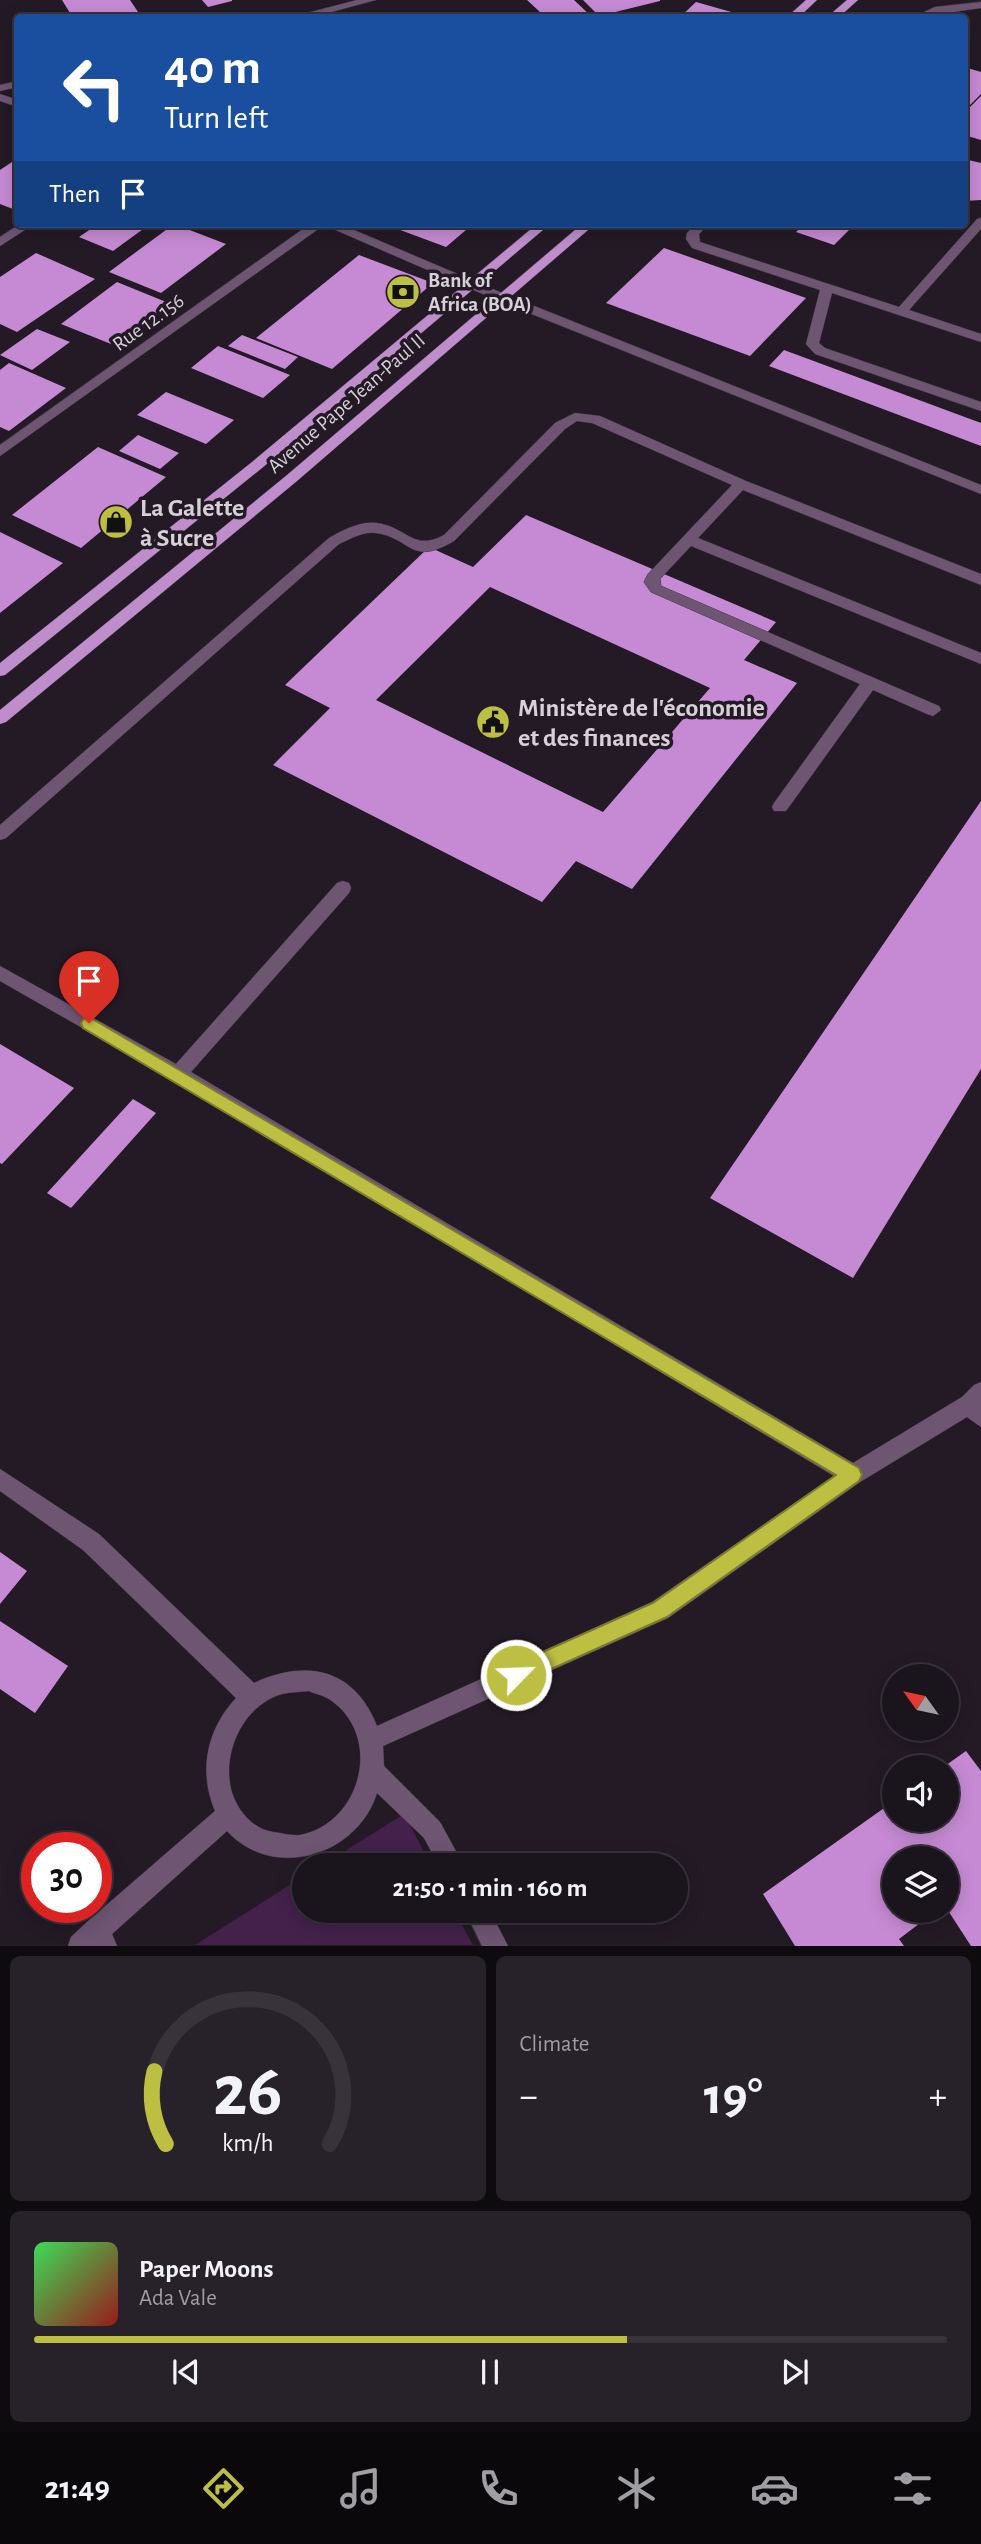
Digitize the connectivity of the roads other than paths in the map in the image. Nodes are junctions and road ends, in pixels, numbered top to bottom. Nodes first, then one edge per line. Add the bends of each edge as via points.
1 (371, 0) edge
2 (812, 0) edge
3 (853, 0) edge
4 (981, 5) edge
5 (310, 14) edge
6 (796, 14) edge
7 (836, 14) edge
8 (926, 14) edge
9 (981, 222) edge
10 (22, 228) edge
11 (312, 228) edge
12 (339, 228) edge
13 (539, 228) edge
14 (584, 228) edge
15 (699, 228) edge
16 (0, 242) edge
17 (472, 284) junction
18 (827, 288) junction
19 (503, 298) junction
20 (902, 311) junction
21 (981, 338) edge
22 (981, 407) edge
23 (0, 452) edge
24 (741, 484) junction
25 (981, 490) edge
26 (689, 540) junction
27 (981, 580) edge
28 (981, 659) edge
29 (0, 671) edge
30 (869, 684) junction
31 (933, 710) dead end
32 (0, 718) edge
33 (780, 807) dead end
34 (0, 834) edge
35 (343, 888) dead end
36 (0, 972) edge
37 (178, 1074) junction
38 (977, 1404) edge
39 (853, 1475) junction
40 (0, 1479) edge
41 (252, 1697) junction
42 (373, 1739) junction
43 (374, 1773) junction
44 (228, 1815) junction
45 (445, 1853) edge
46 (484, 1923) edge
47 (94, 1940) edge
48 (496, 1945) edge

1 - 5 street
2 - 6 main road
3 - 7 main road
4 - 8 street
9 - 20 street
10 - 16 street
11 - 23 street, Rue 12.156
12 - 17 street
13 - 17 main road, Avenue Pape Jean-Paul II
14 - 19 main road, Avenue Pape Jean-Paul II
15 - 18 street via 692,239 696,245
17 - 19 street
17 - 29 main road, Avenue Pape Jean-Paul II via 257,465
18 - 20 street
18 - 22 street via 812,344 820,351
19 - 25 street
19 - 32 main road, Avenue Pape Jean-Paul II
20 - 21 street
24 - 26 street
24 - 27 street
24 - 34 street via 595,419 576,417 560,426 435,548 420,548 381,528 356,530 334,541
26 - 28 street
26 - 30 street via 653,577 656,589
30 - 31 street
30 - 33 street
35 - 37 street
36 - 37 street
37 - 39 street
38 - 39 street
39 - 42 street via 660,1610
40 - 41 street via 92,1542
41 - 42 street via 279,1683 309,1680 338,1691 359,1711
41 - 44 street via 229,1722 217,1752 217,1785
42 - 43 street
43 - 44 street via 362,1804 341,1829 312,1845 280,1848 250,1838
43 - 45 street via 432,1830
44 - 47 street
46 - 48 street

